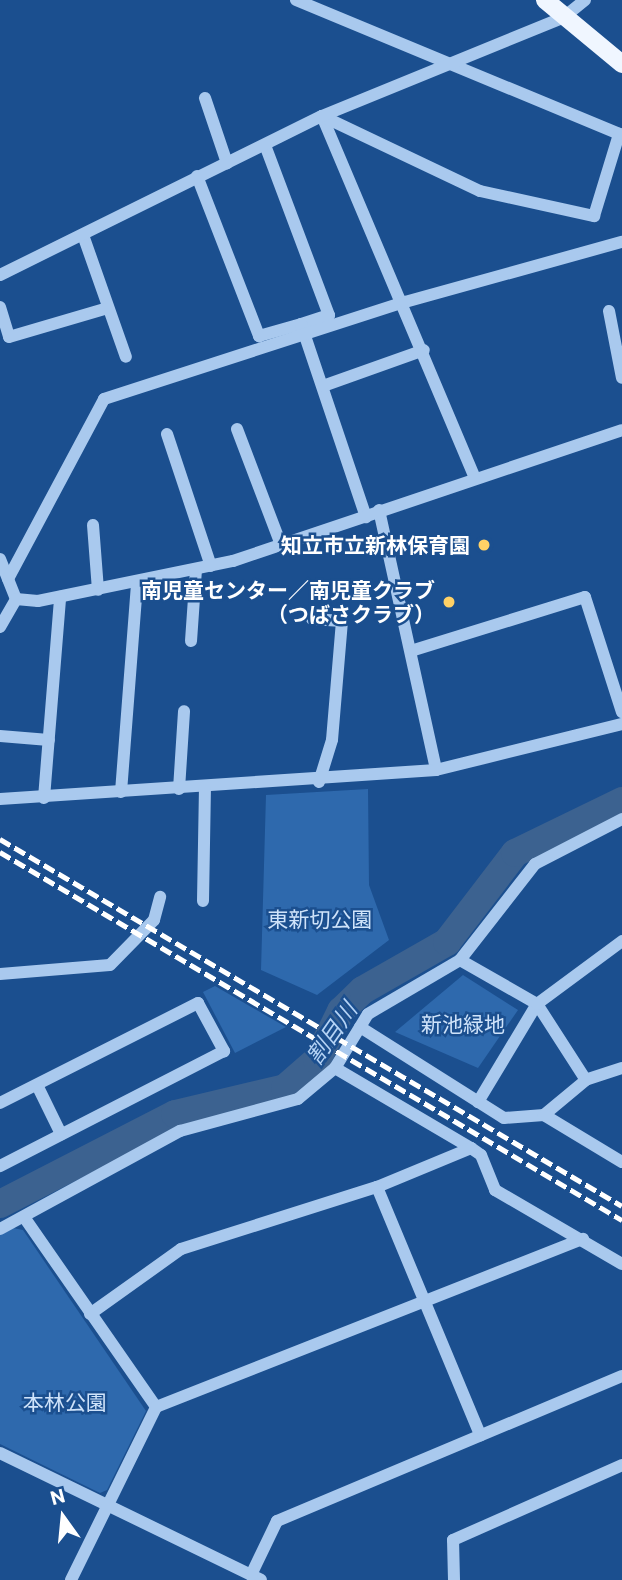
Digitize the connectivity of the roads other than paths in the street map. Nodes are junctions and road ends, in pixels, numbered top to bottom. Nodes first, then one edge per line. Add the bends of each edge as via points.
1 (296, 0) edge
2 (545, 0) edge
3 (585, 0) edge
4 (564, 17) junction
5 (622, 64) edge
6 (453, 65) junction
7 (205, 98) dead end
8 (322, 117) junction
9 (620, 134) edge
10 (265, 145) junction
11 (227, 163) junction
12 (197, 176) junction
13 (83, 235) junction
14 (622, 242) edge
15 (0, 275) edge
16 (405, 302) junction
17 (0, 307) edge
18 (108, 308) junction
19 (609, 311) dead end
20 (303, 329) junction
21 (424, 350) junction
22 (126, 357) dead end
23 (622, 378) edge
24 (323, 386) junction
25 (237, 429) dead end
26 (622, 430) edge
27 (167, 434) dead end
28 (475, 478) junction
29 (379, 510) junction
30 (366, 517) junction
31 (93, 526) dead end
32 (281, 545) junction
33 (0, 559) edge
34 (211, 566) junction
35 (196, 570) junction
36 (8, 579) junction
37 (137, 584) junction
38 (98, 590) junction
39 (60, 597) junction
40 (16, 599) junction
41 (313, 619) dead end
42 (0, 627) edge
43 (191, 641) dead end
44 (414, 650) junction
45 (184, 711) dead end
46 (622, 712) edge
47 (622, 724) edge
48 (0, 736) edge
49 (49, 740) junction
50 (436, 770) junction
51 (319, 782) junction
52 (205, 787) junction
53 (179, 789) junction
54 (121, 792) junction
55 (44, 798) junction
56 (0, 799) edge
57 (622, 819) edge
58 (160, 897) dead end
59 (203, 901) dead end
60 (622, 941) edge
61 (460, 960) junction
62 (0, 974) edge
63 (537, 1003) junction
64 (360, 1027) junction
65 (335, 1068) junction
66 (622, 1068) edge
67 (586, 1080) junction
68 (37, 1085) junction
69 (478, 1102) junction
70 (0, 1103) edge
71 (544, 1115) junction
72 (61, 1134) junction
73 (471, 1147) junction
74 (622, 1162) edge
75 (0, 1167) edge
76 (377, 1187) junction
77 (24, 1217) junction
78 (0, 1229) edge
79 (583, 1238) junction
80 (622, 1264) edge
81 (425, 1306) junction
82 (90, 1314) junction
83 (622, 1376) edge
84 (156, 1407) junction
85 (480, 1435) junction
86 (0, 1453) edge
87 (622, 1465) edge
88 (107, 1505) junction
89 (256, 1577) edge
90 (71, 1580) edge
91 (454, 1580) edge

1 - 6 street
2 - 4 main road
3 - 4 street
4 - 5 main road
4 - 6 street
6 - 8 street
6 - 9 street
7 - 11 street
8 - 9 street via 480,191 594,216
8 - 10 street
8 - 16 street
10 - 11 street
10 - 20 street via 329,315
11 - 12 street
12 - 13 street
12 - 20 street via 259,336
13 - 15 street
13 - 18 street
14 - 16 street
16 - 20 street
16 - 21 street
17 - 18 street via 9,337
18 - 22 street
19 - 23 street
20 - 24 street
20 - 36 street via 104,399
21 - 24 street
21 - 28 street
24 - 30 street
25 - 32 street
26 - 28 street
27 - 34 street
28 - 29 street
29 - 30 street
29 - 44 street
30 - 32 street
31 - 38 street
32 - 34 street
33 - 36 street
34 - 35 street
35 - 37 street
35 - 43 street
36 - 40 street
37 - 38 street
37 - 54 street
38 - 39 street
39 - 40 street
39 - 49 street
40 - 42 street
41 - 51 street via 342,621 332,740
44 - 46 street via 585,597
44 - 50 street
45 - 53 street
47 - 50 street
48 - 49 street
49 - 55 street
50 - 51 street
51 - 52 street
52 - 53 street
52 - 59 street
53 - 54 street
54 - 55 street
55 - 56 street
57 - 61 street via 535,864
58 - 62 street via 154,920 110,965
60 - 63 street
61 - 63 street
61 - 64 street via 424,985 393,995
63 - 67 street
63 - 69 street
64 - 65 street
64 - 69 street
65 - 73 street
65 - 77 street via 298,1100 180,1131
66 - 67 street
67 - 71 street
68 - 70 street
68 - 72 street
68 - 72 street via 198,1003 224,1051
69 - 71 street via 504,1118
71 - 74 street
72 - 75 street
73 - 76 street
73 - 79 street via 481,1155 495,1190
76 - 81 street
76 - 82 street via 181,1249
77 - 78 street
77 - 82 street
79 - 80 street
79 - 81 street
81 - 84 street
81 - 85 street
82 - 84 street
83 - 85 street
84 - 88 street
85 - 89 street via 277,1521
86 - 88 street
87 - 91 street via 453,1540
88 - 89 street
88 - 90 street

